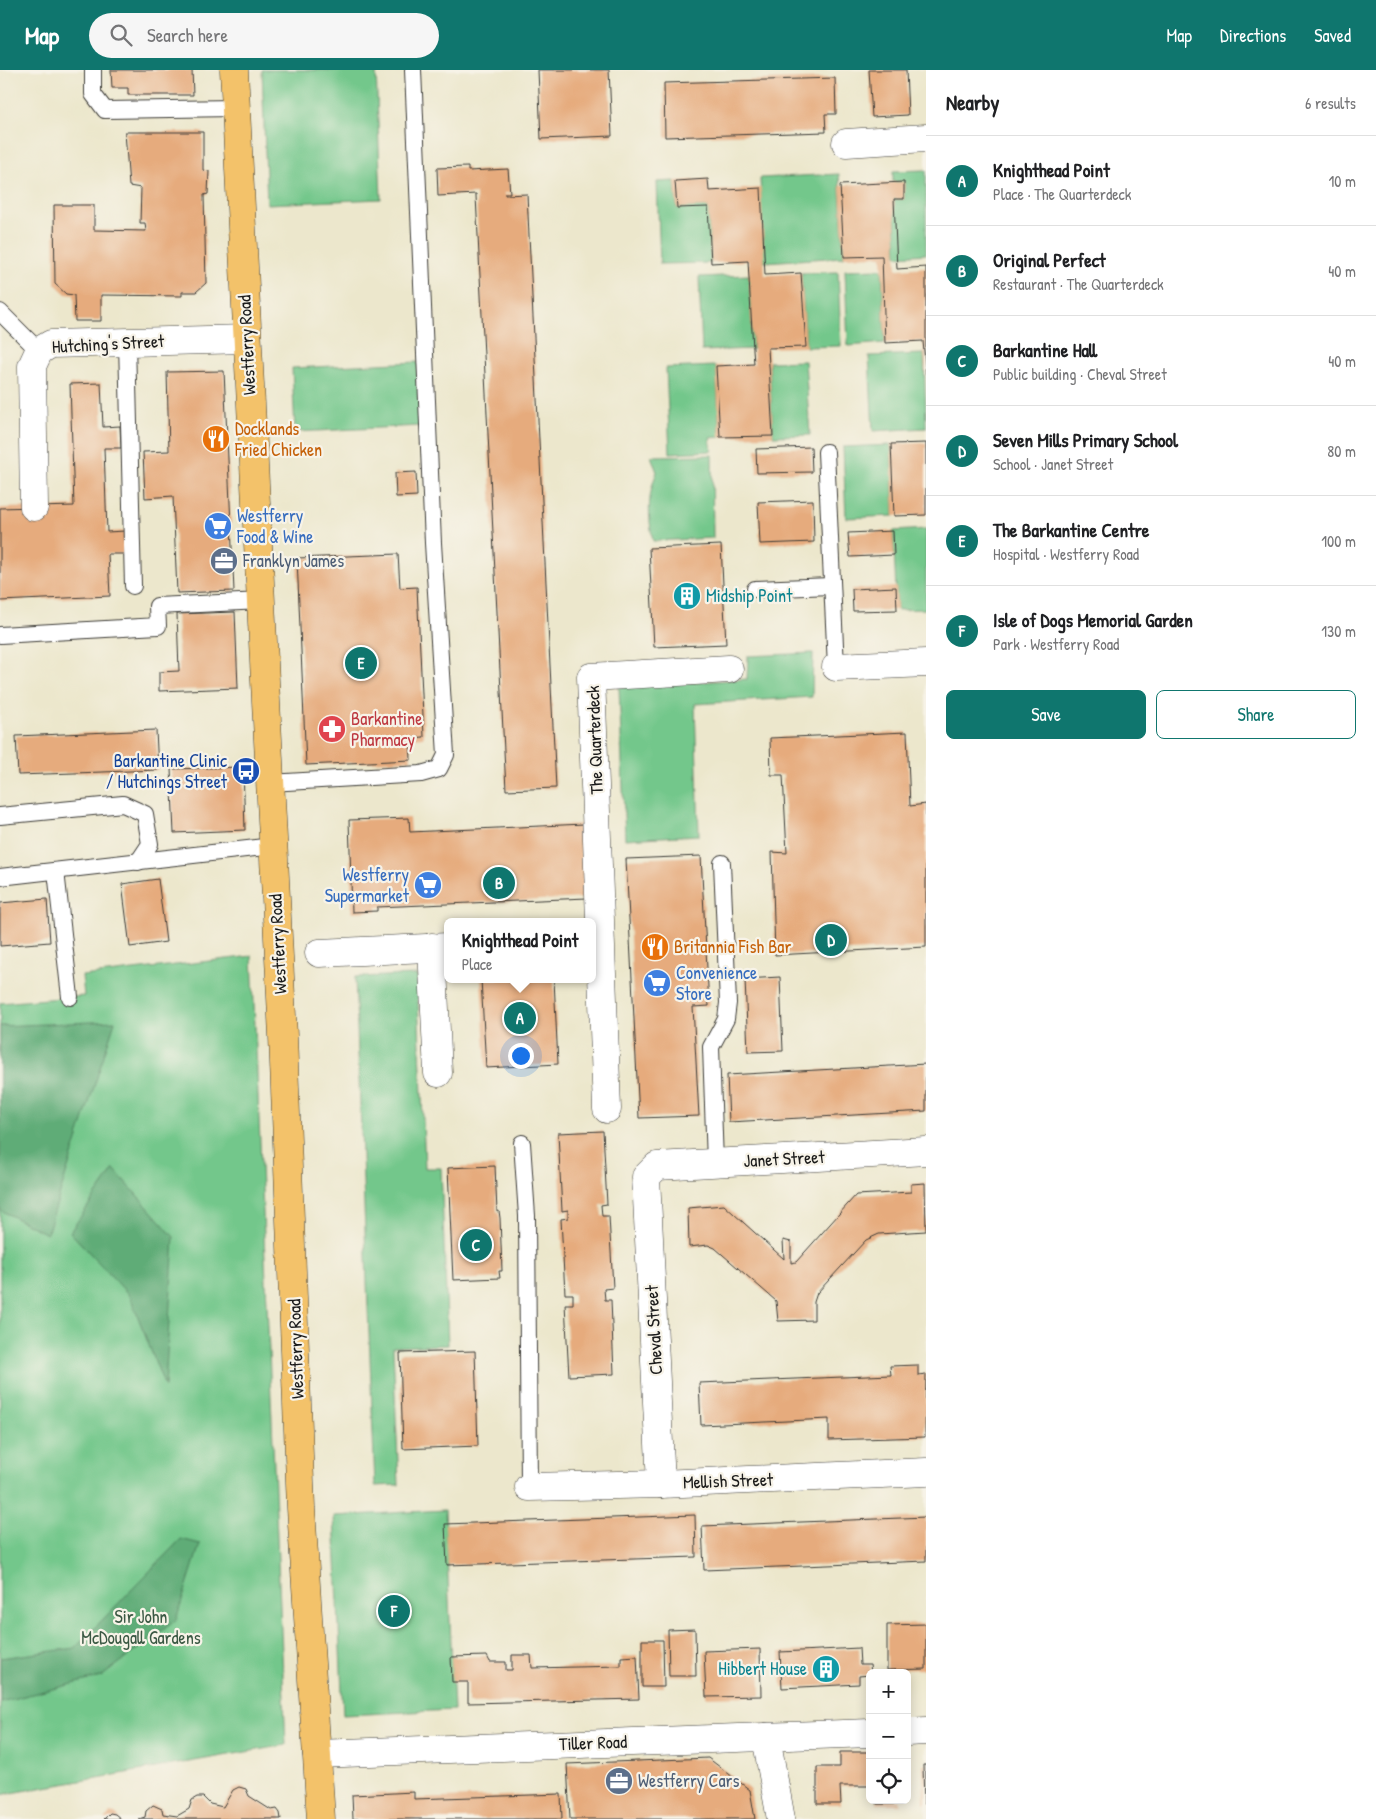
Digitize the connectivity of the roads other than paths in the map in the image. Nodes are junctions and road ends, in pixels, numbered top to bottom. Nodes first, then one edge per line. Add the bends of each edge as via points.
1 (93, 70) edge
2 (234, 70) edge
3 (413, 70) edge
4 (236, 108) junction
5 (926, 138) edge
6 (846, 143) dead end
7 (0, 312) edge
8 (247, 339) junction
9 (127, 342) junction
10 (39, 351) junction
11 (826, 452) dead end
12 (34, 507) dead end
13 (133, 586) dead end
14 (831, 586) junction
15 (755, 589) dead end
16 (262, 601) junction
17 (0, 635) edge
18 (926, 662) edge
19 (836, 667) joint
20 (729, 669) dead end
21 (270, 783) junction
22 (0, 816) edge
23 (150, 844) junction
24 (273, 846) junction
25 (166, 858) junction
26 (138, 862) junction
27 (722, 863) dead end
28 (56, 871) junction
29 (0, 877) edge
30 (597, 939) edge
31 (440, 947) edge
32 (319, 953) dead end
33 (70, 998) dead end
34 (438, 1073) dead end
35 (607, 1109) dead end
36 (522, 1142) dead end
37 (926, 1151) edge
38 (715, 1163) junction
39 (646, 1177) joint
40 (926, 1472) edge
41 (661, 1484) junction
42 (529, 1487) joint
43 (926, 1731) edge
44 (911, 1732) edge
45 (866, 1733) edge
46 (766, 1737) junction
47 (317, 1754) junction
48 (321, 1819) edge
49 (781, 1819) edge

1 - 4 lane via 93,94 106,110
2 - 4 main road, Westferry Road
3 - 21 lane via 446,754 439,769 421,774
4 - 8 main road, Westferry Road
5 - 6 street
7 - 10 lane
8 - 9 street, Hutching's Street
8 - 16 main road, Westferry Road
9 - 10 street, Hutching's Street via 51,344
9 - 13 lane
10 - 12 street, Hutching's Street via 32,366
11 - 14 lane
14 - 15 lane
14 - 19 lane
16 - 17 lane via 157,606 158,626
16 - 21 main road, Westferry Road
18 - 19 street
20 - 30 street, The Quarterdeck via 591,677
21 - 24 main road, Westferry Road
22 - 23 lane via 123,804 145,814
23 - 25 lane
23 - 26 lane
24 - 25 lane
24 - 47 main road, Westferry Road via 284,1046 301,1508
25 - 26 lane
26 - 28 lane
27 - 38 lane via 728,1003 726,1019 711,1047
28 - 29 lane
28 - 33 lane
30 - 35 street, The Quarterdeck
31 - 32 street
31 - 34 street
36 - 42 lane
37 - 38 street, Janet Street
38 - 39 street, Janet Street via 658,1166
39 - 41 street, Cheval Street
40 - 41 street, Mellish Street
41 - 42 street, Mellish Street
43 - 44 street
45 - 46 street, Tiller Road
46 - 47 street, Tiller Road
46 - 49 street
47 - 48 main road, Westferry Road

